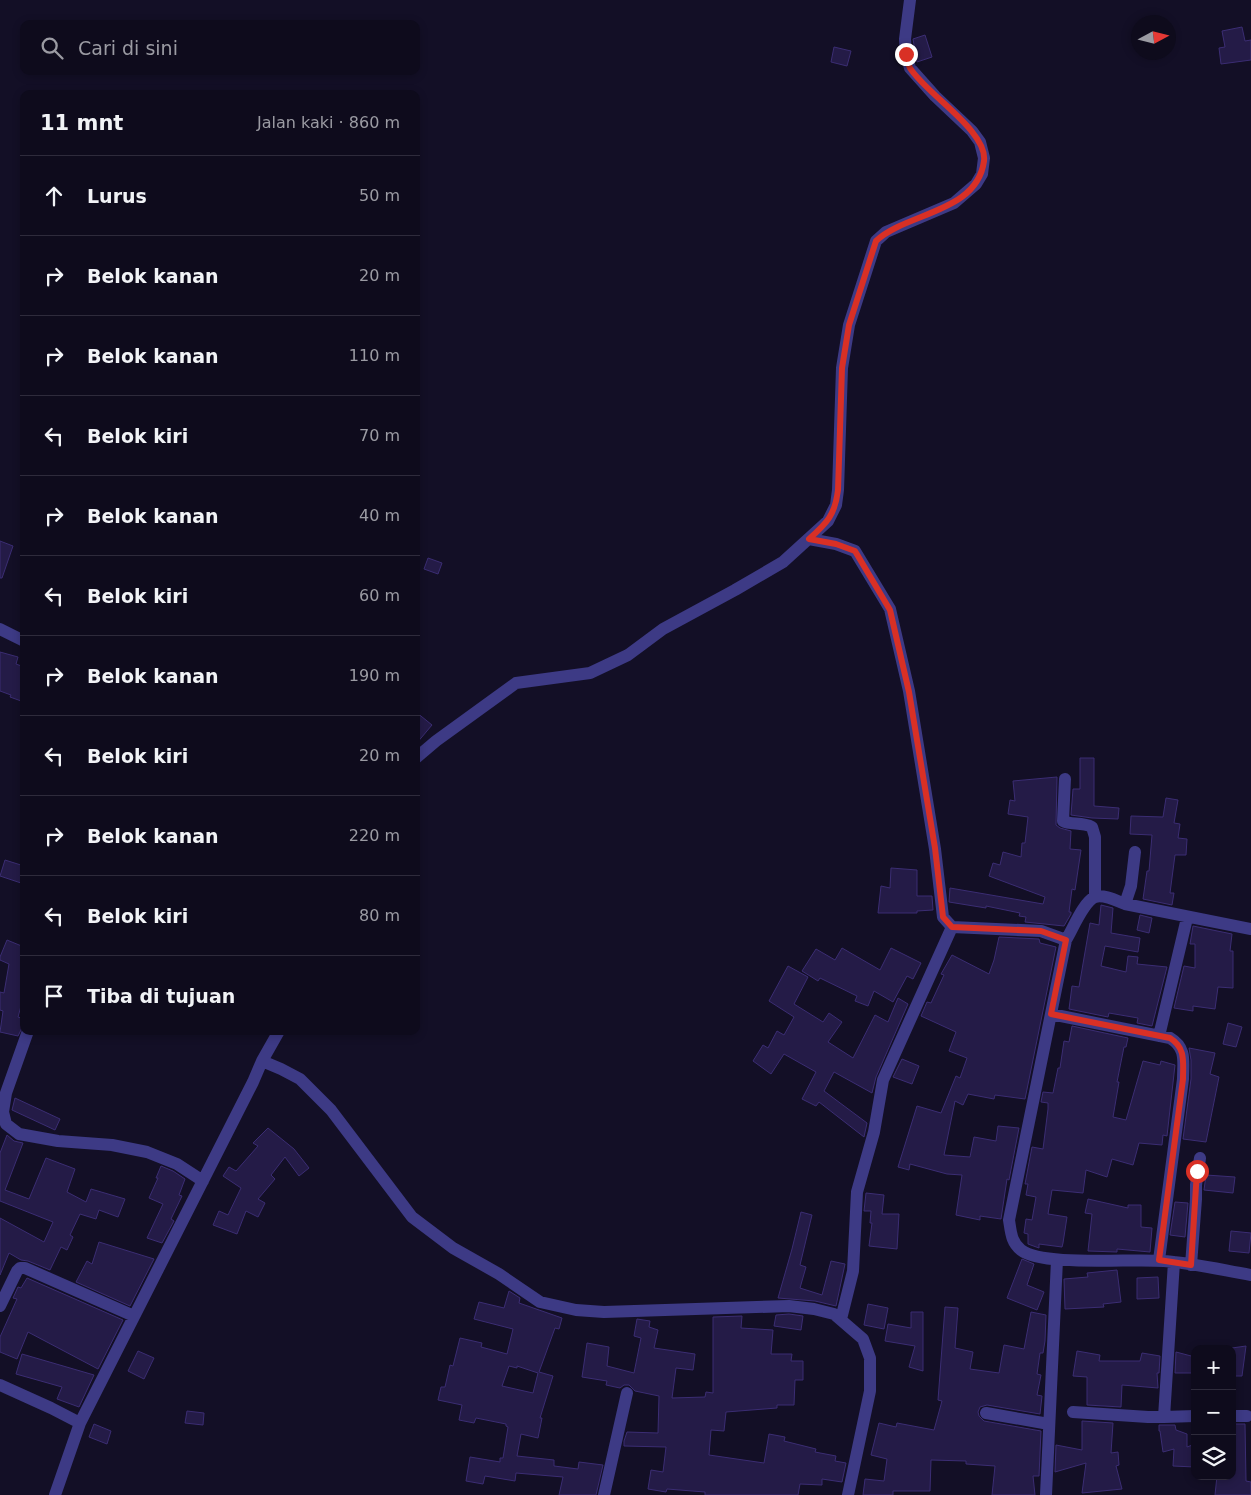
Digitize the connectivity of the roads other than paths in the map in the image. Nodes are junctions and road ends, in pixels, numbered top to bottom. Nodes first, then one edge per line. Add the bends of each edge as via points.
1 (910, 0) edge
2 (809, 539) junction
3 (0, 629) edge
4 (20, 639) edge
5 (420, 754) edge
6 (1065, 779) dead end
7 (1136, 852) dead end
8 (1095, 897) junction
9 (1125, 904) junction
10 (1187, 918) junction
11 (952, 927) junction
12 (1251, 929) edge
13 (1066, 940) junction
14 (1051, 1014) junction
15 (27, 1035) edge
16 (277, 1035) edge
17 (1159, 1036) junction
18 (262, 1061) junction
19 (1200, 1158) dead end
20 (203, 1181) junction
21 (1057, 1260) junction
22 (1159, 1260) junction
23 (1174, 1262) junction
24 (1191, 1265) junction
25 (1251, 1275) edge
26 (0, 1306) edge
27 (134, 1316) junction
28 (841, 1319) junction
29 (0, 1385) edge
30 (627, 1392) dead end
31 (1073, 1412) dead end
32 (986, 1413) dead end
33 (1191, 1416) edge
34 (1236, 1416) edge
35 (1247, 1416) dead end
36 (1164, 1417) junction
37 (80, 1423) junction
38 (1049, 1424) junction
39 (55, 1495) edge
40 (604, 1495) edge
41 (848, 1495) edge
42 (1046, 1495) edge

1 - 2 street via 905,39 910,68 980,142 984,158 982,174 976,184 954,203 886,232 876,241 849,325 843,361 836,505 828,521
2 - 5 street via 783,562 663,629 628,655 590,674 516,683
2 - 11 street via 855,551 890,610 909,692 943,917
3 - 4 street
6 - 8 street via 1063,821 1092,827 1096,837
7 - 9 street
8 - 9 street
8 - 13 street via 1086,903
9 - 10 street
10 - 12 street
10 - 17 street
11 - 13 street via 1041,931
11 - 28 street via 883,1080 874,1132 857,1192 853,1271
13 - 14 street
14 - 17 street
14 - 21 street via 1010,1220 1012,1239 1022,1251
15 - 20 street via 6,1093 3,1112 6,1124 19,1134 147,1152 177,1164
16 - 18 street
17 - 22 street via 1178,1043 1184,1057
18 - 20 street
18 - 28 street via 300,1079 331,1110 412,1217 453,1248 540,1302 604,1312 789,1306 834,1314
19 - 24 street
20 - 27 street
21 - 22 street
21 - 38 street
22 - 23 street
23 - 24 street
23 - 36 street
24 - 25 street
26 - 27 street via 17,1271 25,1268
27 - 37 street
28 - 41 street via 863,1339 870,1358 870,1391
29 - 37 street
30 - 40 street
31 - 36 street
32 - 38 street
33 - 36 street
34 - 35 street
37 - 39 street
38 - 42 street

